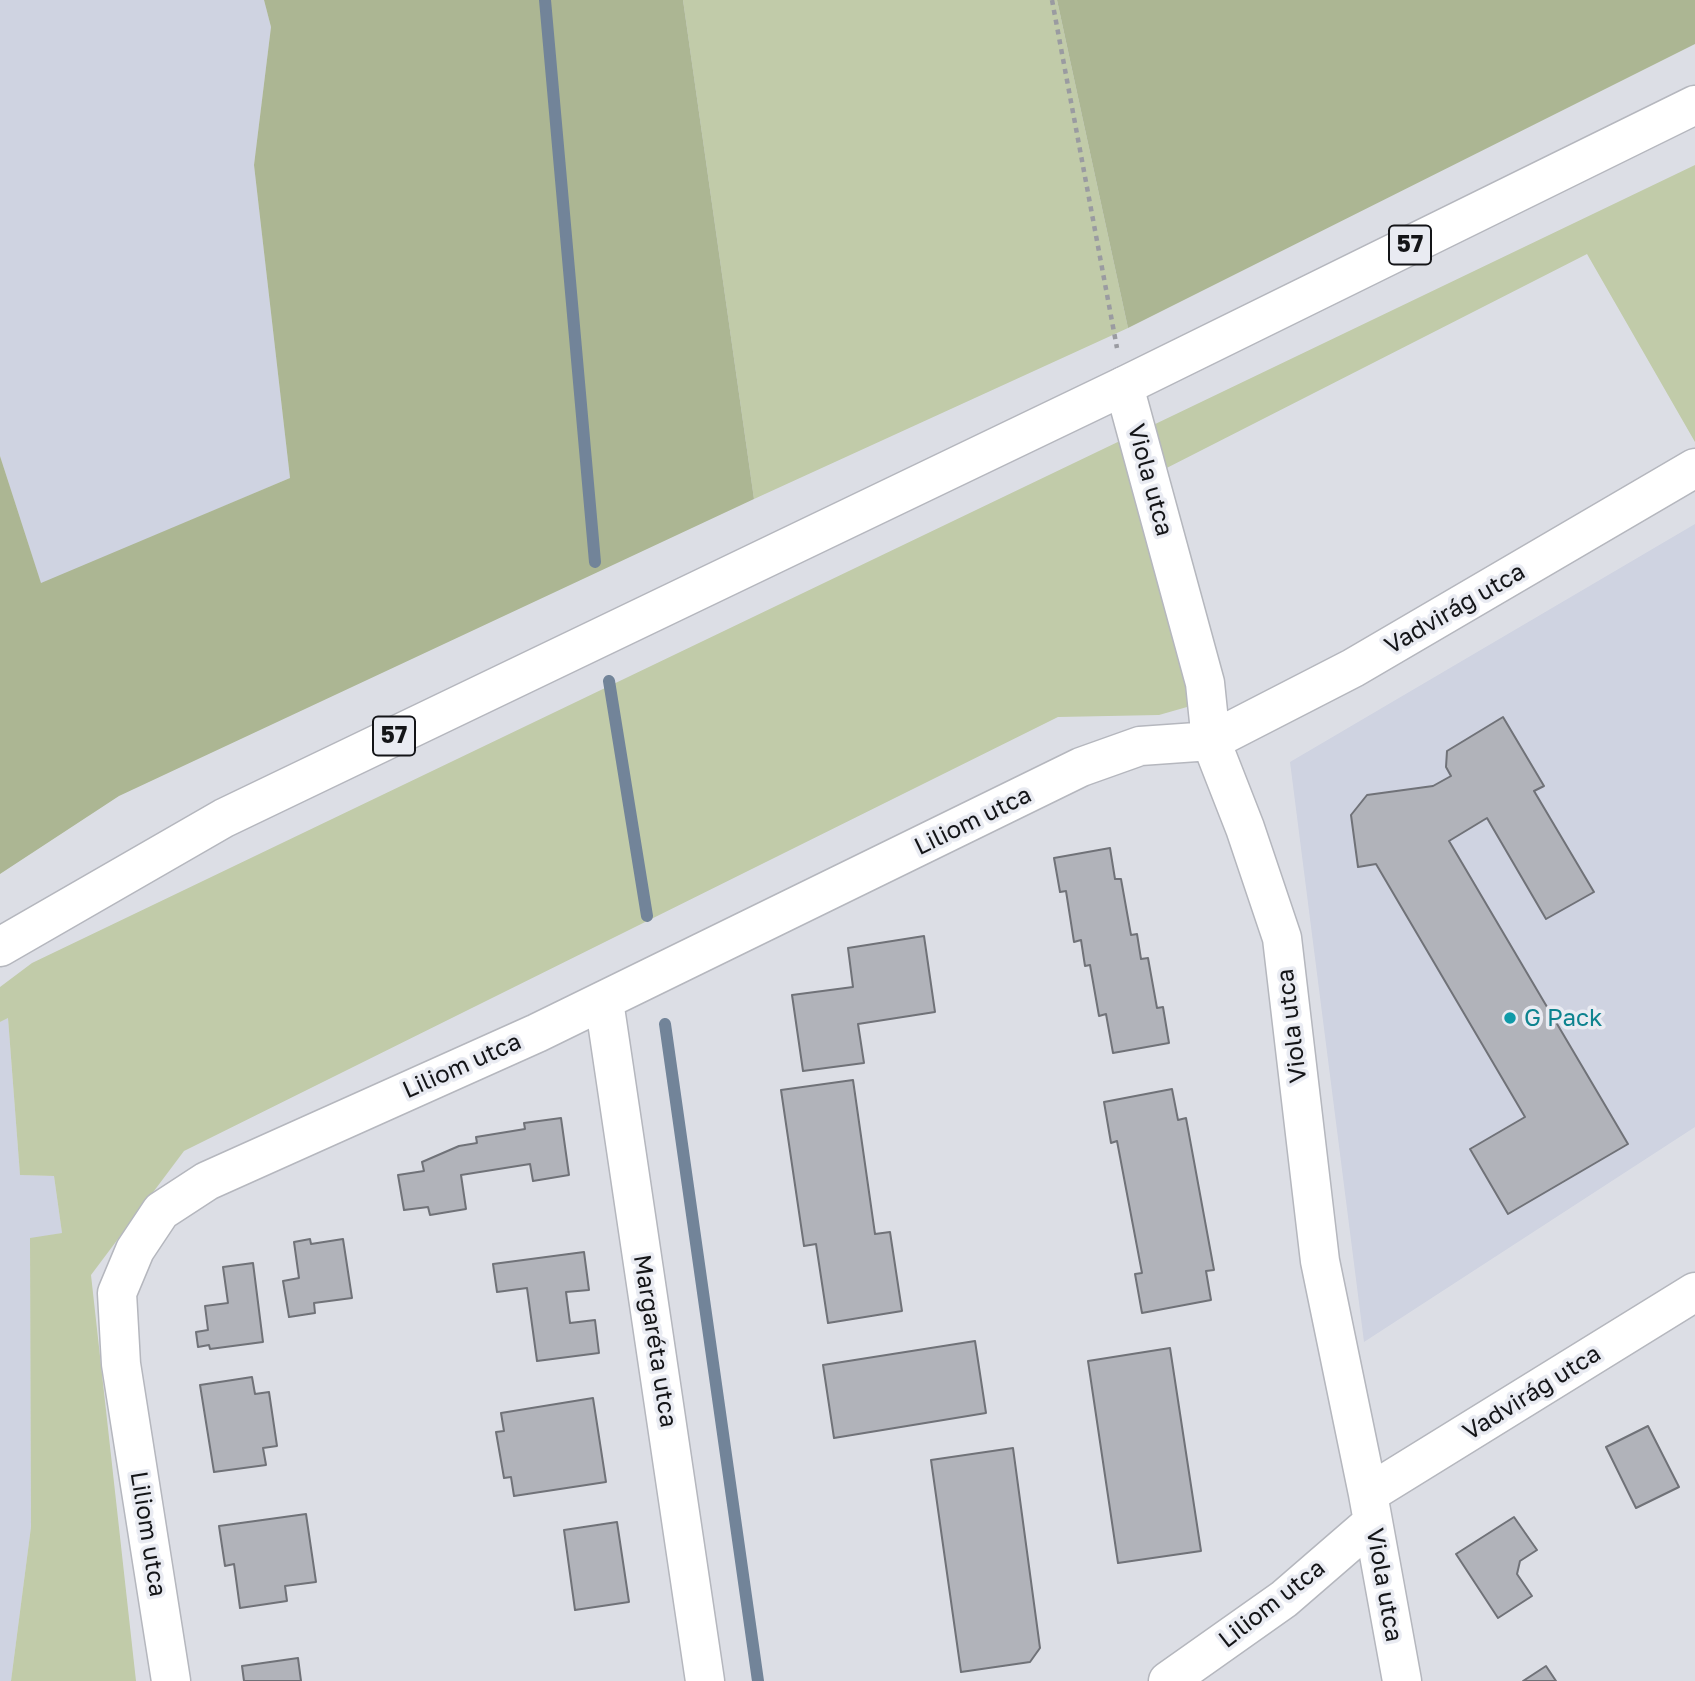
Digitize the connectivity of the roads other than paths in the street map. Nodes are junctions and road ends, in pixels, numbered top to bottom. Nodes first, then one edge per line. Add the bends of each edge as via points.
1 (1695, 105) edge
2 (1124, 386) junction
3 (1695, 468) edge
4 (1211, 741) junction
5 (0, 947) edge
6 (604, 1001) junction
7 (1695, 1292) edge
8 (1371, 1508) junction
9 (171, 1681) edge
10 (705, 1681) edge
11 (1168, 1681) edge
12 (1402, 1681) edge

1 - 2 street, 57
2 - 4 street, Viola utca via 1205,682
2 - 5 street, 57 via 224,818
3 - 4 street, Vadvirág utca via 1353,668
4 - 6 street, Liliom utca via 1140,746 1081,767
4 - 8 street, Viola utca via 1282,937 1320,1261
6 - 9 street, Liliom utca via 207,1181 161,1211 135,1250 117,1293 121,1364
6 - 10 street, Margaréta utca
7 - 8 street, Vadvirág utca
8 - 11 street, Liliom utca via 1284,1599
8 - 12 street, Viola utca

